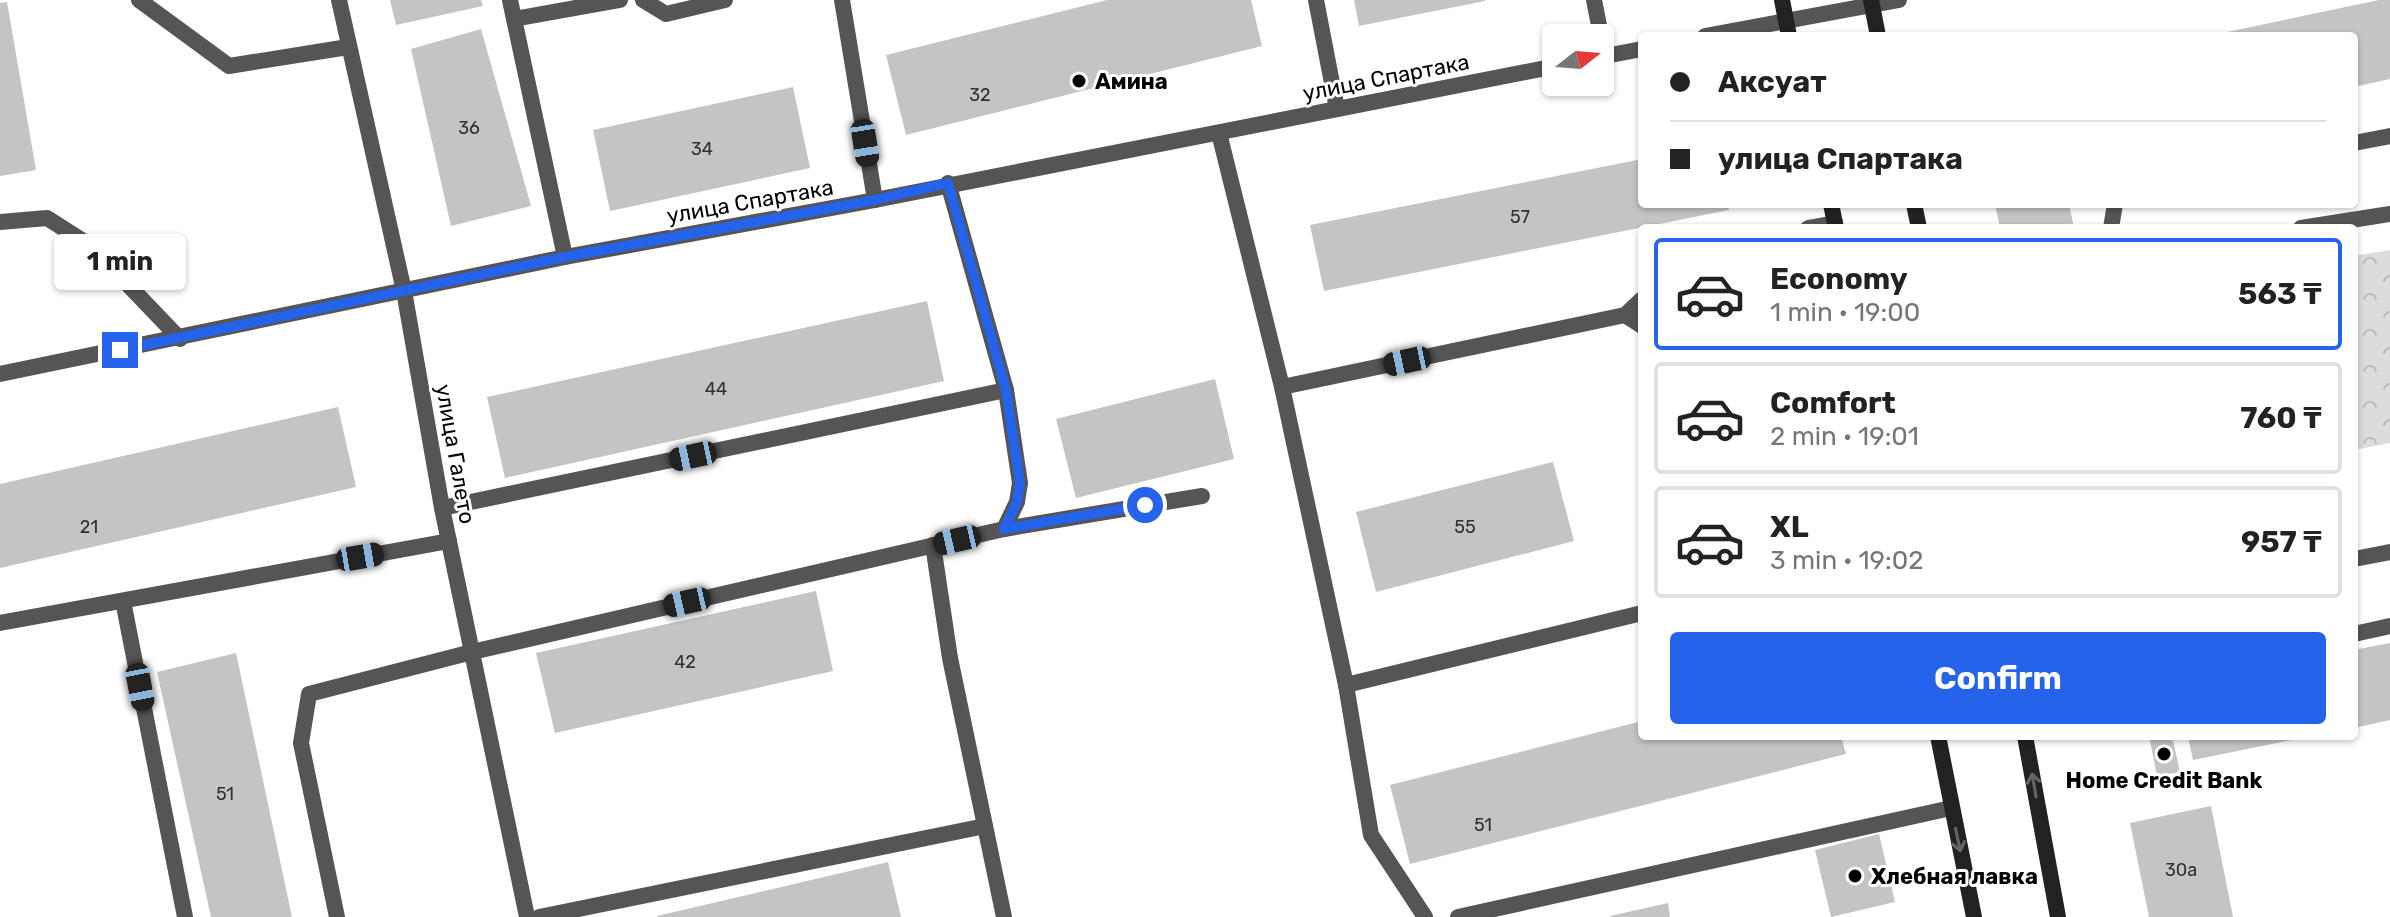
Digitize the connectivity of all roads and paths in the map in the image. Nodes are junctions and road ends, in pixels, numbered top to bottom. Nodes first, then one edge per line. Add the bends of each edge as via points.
1 (139, 0) edge
2 (339, 0) edge
3 (510, 0) edge
4 (620, 0) edge
5 (643, 0) edge
6 (725, 0) edge
7 (842, 0) edge
8 (1316, 0) edge
9 (1594, 0) edge
10 (1782, 0) edge
11 (1899, 0) edge
12 (1871, 3) edge
13 (514, 19) junction
14 (1598, 24) edge
15 (1787, 28) edge
16 (1746, 32) edge
17 (1877, 32) edge
18 (348, 47) junction
19 (1638, 50) edge
20 (1614, 54) edge
21 (1542, 69) edge
22 (1337, 109) junction
23 (1219, 133) junction
24 (2390, 136) edge
25 (2358, 142) edge
26 (948, 183) junction
27 (875, 200) junction
28 (2390, 214) edge
29 (0, 222) edge
30 (2326, 224) edge
31 (565, 257) junction
32 (404, 291) junction
33 (1638, 303) edge
34 (1625, 315) junction
35 (1638, 323) edge
36 (180, 339) junction
37 (0, 374) edge
38 (1282, 387) junction
39 (1006, 390) junction
40 (1202, 496) dead end
41 (442, 508) junction
42 (1004, 529) junction
43 (449, 541) junction
44 (933, 545) junction
45 (2390, 552) edge
46 (2358, 558) edge
47 (123, 601) junction
48 (1638, 614) edge
49 (0, 623) edge
50 (2390, 626) edge
51 (2358, 633) edge
52 (472, 652) junction
53 (1346, 685) junction
54 (1939, 740) edge
55 (2026, 740) edge
56 (1951, 808) junction
57 (985, 826) junction
58 (1485, 914) edge
59 (185, 917) edge
60 (337, 917) edge
61 (527, 917) edge
62 (539, 917) edge
63 (1004, 917) edge
64 (1425, 917) edge
65 (1458, 917) edge
66 (1974, 917) edge
67 (2058, 917) edge

1 - 18 street via 229,66
2 - 18 street, улица Галето
3 - 13 street
4 - 13 street
5 - 6 street via 666,14
7 - 27 street
8 - 22 street
9 - 14 street
10 - 15 main road
11 - 12 street
12 - 15 street
12 - 17 main road
13 - 31 street
15 - 16 street
18 - 32 street, улица Галето
19 - 20 street
21 - 22 street, улица Спартака
22 - 23 street, улица Спартака
23 - 26 street, улица Спартака
23 - 38 street
24 - 25 street
26 - 27 street, улица Спартака
26 - 39 street
27 - 31 street, улица Спартака
28 - 30 street
29 - 36 street via 47,218 91,246
31 - 32 street, улица Спартака
32 - 36 street, улица Спартака
32 - 41 street, улица Галето
33 - 34 street
34 - 35 street
34 - 38 street
36 - 37 street, улица Спартака
38 - 53 street
39 - 41 street
39 - 42 street via 1020,483
40 - 42 street
41 - 43 street, улица Галето
42 - 44 street
43 - 47 street
43 - 52 street, улица Галето
44 - 52 street
44 - 57 street
45 - 46 street
47 - 49 street
47 - 59 street
48 - 53 street
50 - 51 street
52 - 60 street via 309,694 301,743
52 - 61 street, улица Галето
53 - 64 street via 1371,835
54 - 56 main road
67 -> 55 main road
56 - 58 street
56 -> 66 main road
57 - 62 street
57 - 63 street
58 - 65 street

